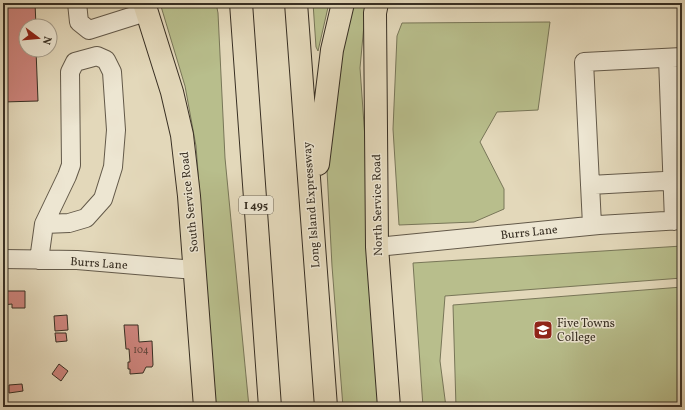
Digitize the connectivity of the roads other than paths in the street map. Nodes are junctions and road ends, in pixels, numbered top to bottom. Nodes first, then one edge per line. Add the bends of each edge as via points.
1 (77, 3) edge
2 (229, 3) edge
3 (241, 3) edge
4 (296, 3) edge
5 (343, 3) edge
6 (377, 3) edge
7 (145, 7) edge
8 (675, 58) edge
9 (677, 180) edge
10 (590, 185) junction
11 (312, 217) junction
12 (678, 221) edge
13 (257, 222) junction
14 (44, 224) junction
15 (592, 225) junction
16 (377, 247) junction
17 (3, 259) edge
18 (38, 260) junction
19 (195, 270) junction
20 (205, 407) edge
21 (270, 407) edge
22 (326, 407) edge
23 (389, 407) edge

1 - 7 street via 79,22 88,30
2 - 13 main road
3 - 13 main road, I 495
4 - 11 main road, Long Island Expressway
5 - 11 main road via 332,50
6 - 16 main road, North Service Road
7 - 19 main road, South Service Road via 172,92 182,135
8 - 9 street
8 - 10 street via 584,62
9 - 10 street
9 - 12 street
10 - 15 street
11 - 22 main road, Long Island Expressway
12 - 15 street, Burrs Lane
13 - 21 main road, I 495
14 - 14 street via 71,165 70,72 75,62 97,56 106,60 112,72 116,130 114,167 103,199 86,218 69,223
14 - 18 street
15 - 16 street, Burrs Lane
16 - 23 main road, North Service Road
17 - 18 street, Burrs Lane
18 - 19 street, Burrs Lane via 78,260
19 - 20 main road, South Service Road

